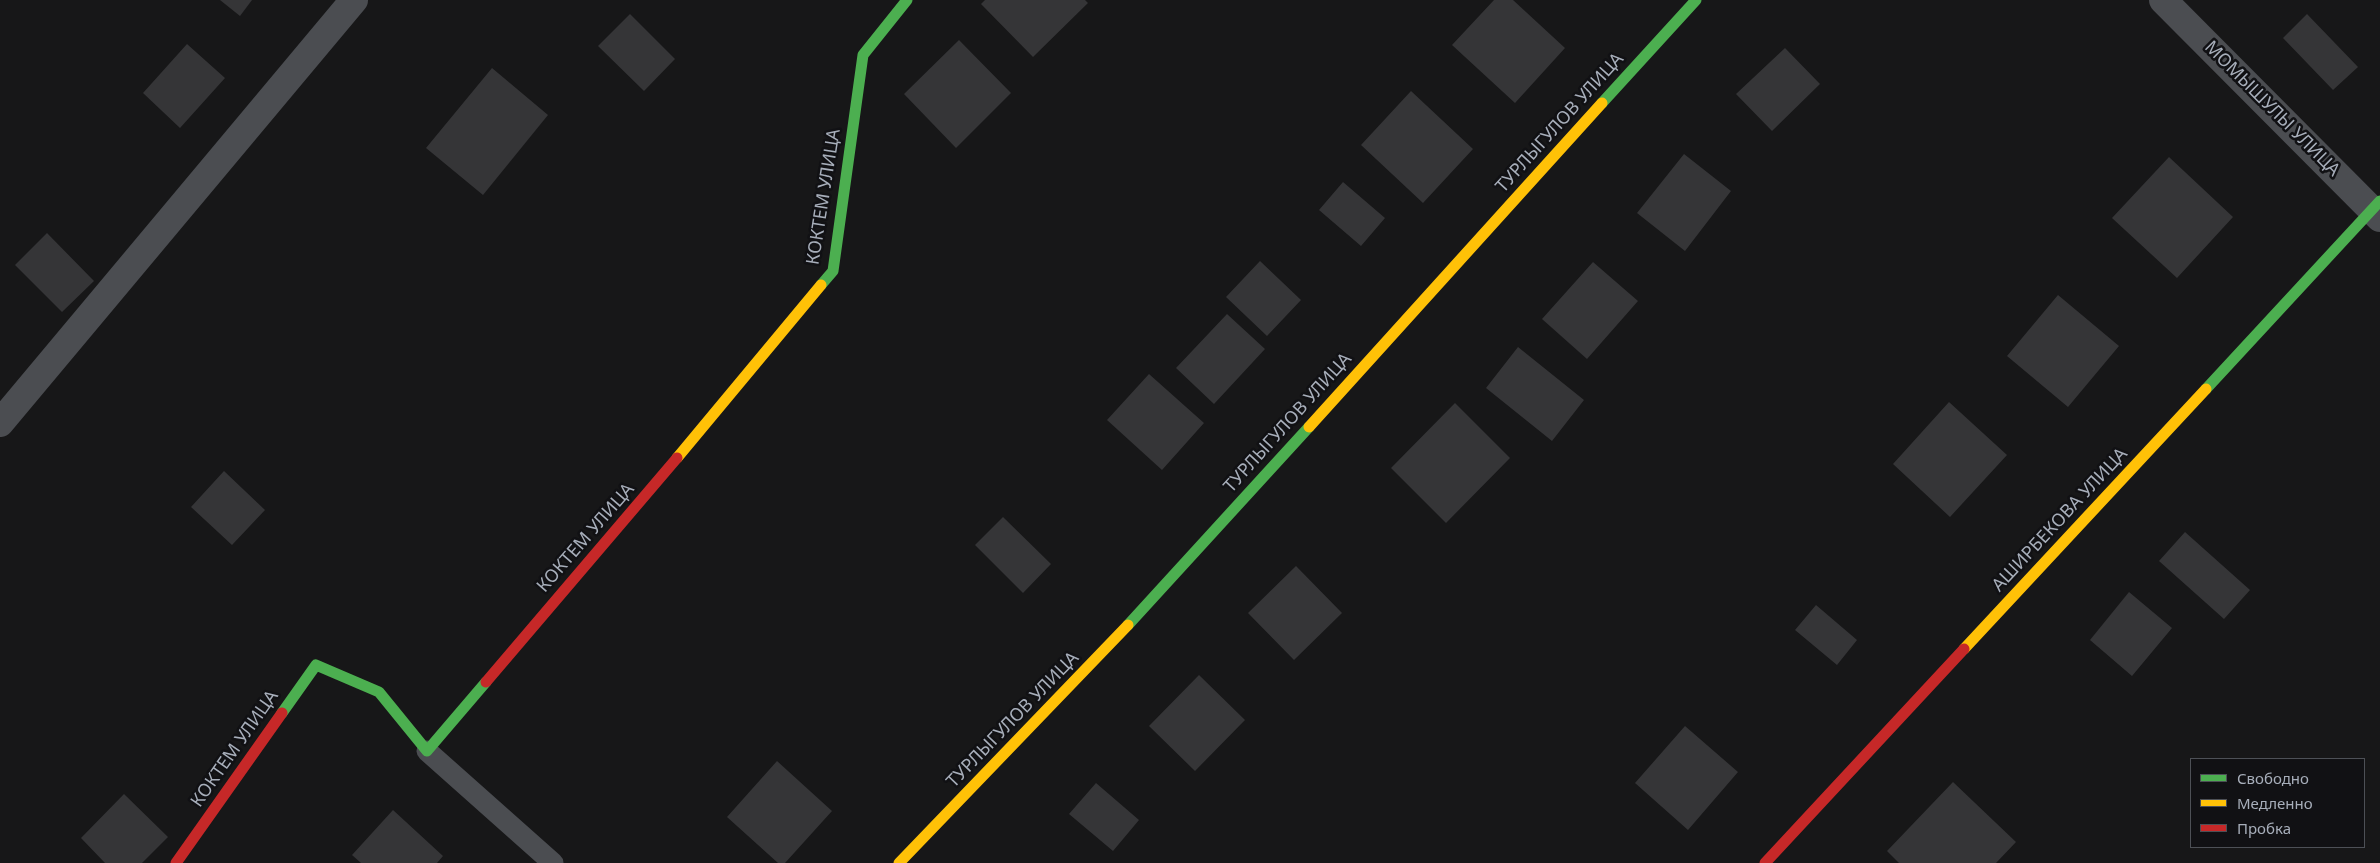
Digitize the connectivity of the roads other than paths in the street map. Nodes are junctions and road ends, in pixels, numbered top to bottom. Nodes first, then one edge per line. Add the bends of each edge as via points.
1 (354, 0) edge
2 (907, 0) edge
3 (1696, 0) edge
4 (2164, 0) edge
5 (2377, 209) edge
6 (0, 422) edge
7 (427, 751) junction
8 (176, 863) edge
9 (553, 863) edge
10 (899, 863) edge
11 (1765, 863) edge

1 - 6 street
2 - 7 street, КОКТЕМ УЛИЦА via 863,55 833,271
3 - 10 street, ТУРЛЫГУЛОВ УЛИЦА via 1114,641
4 - 5 street, МОМЫШУЛЫ УЛИЦА
5 - 11 street, АШИРБЕКОВА УЛИЦА
7 - 8 street, КОКТЕМ УЛИЦА via 379,692 316,665
7 - 9 lane

